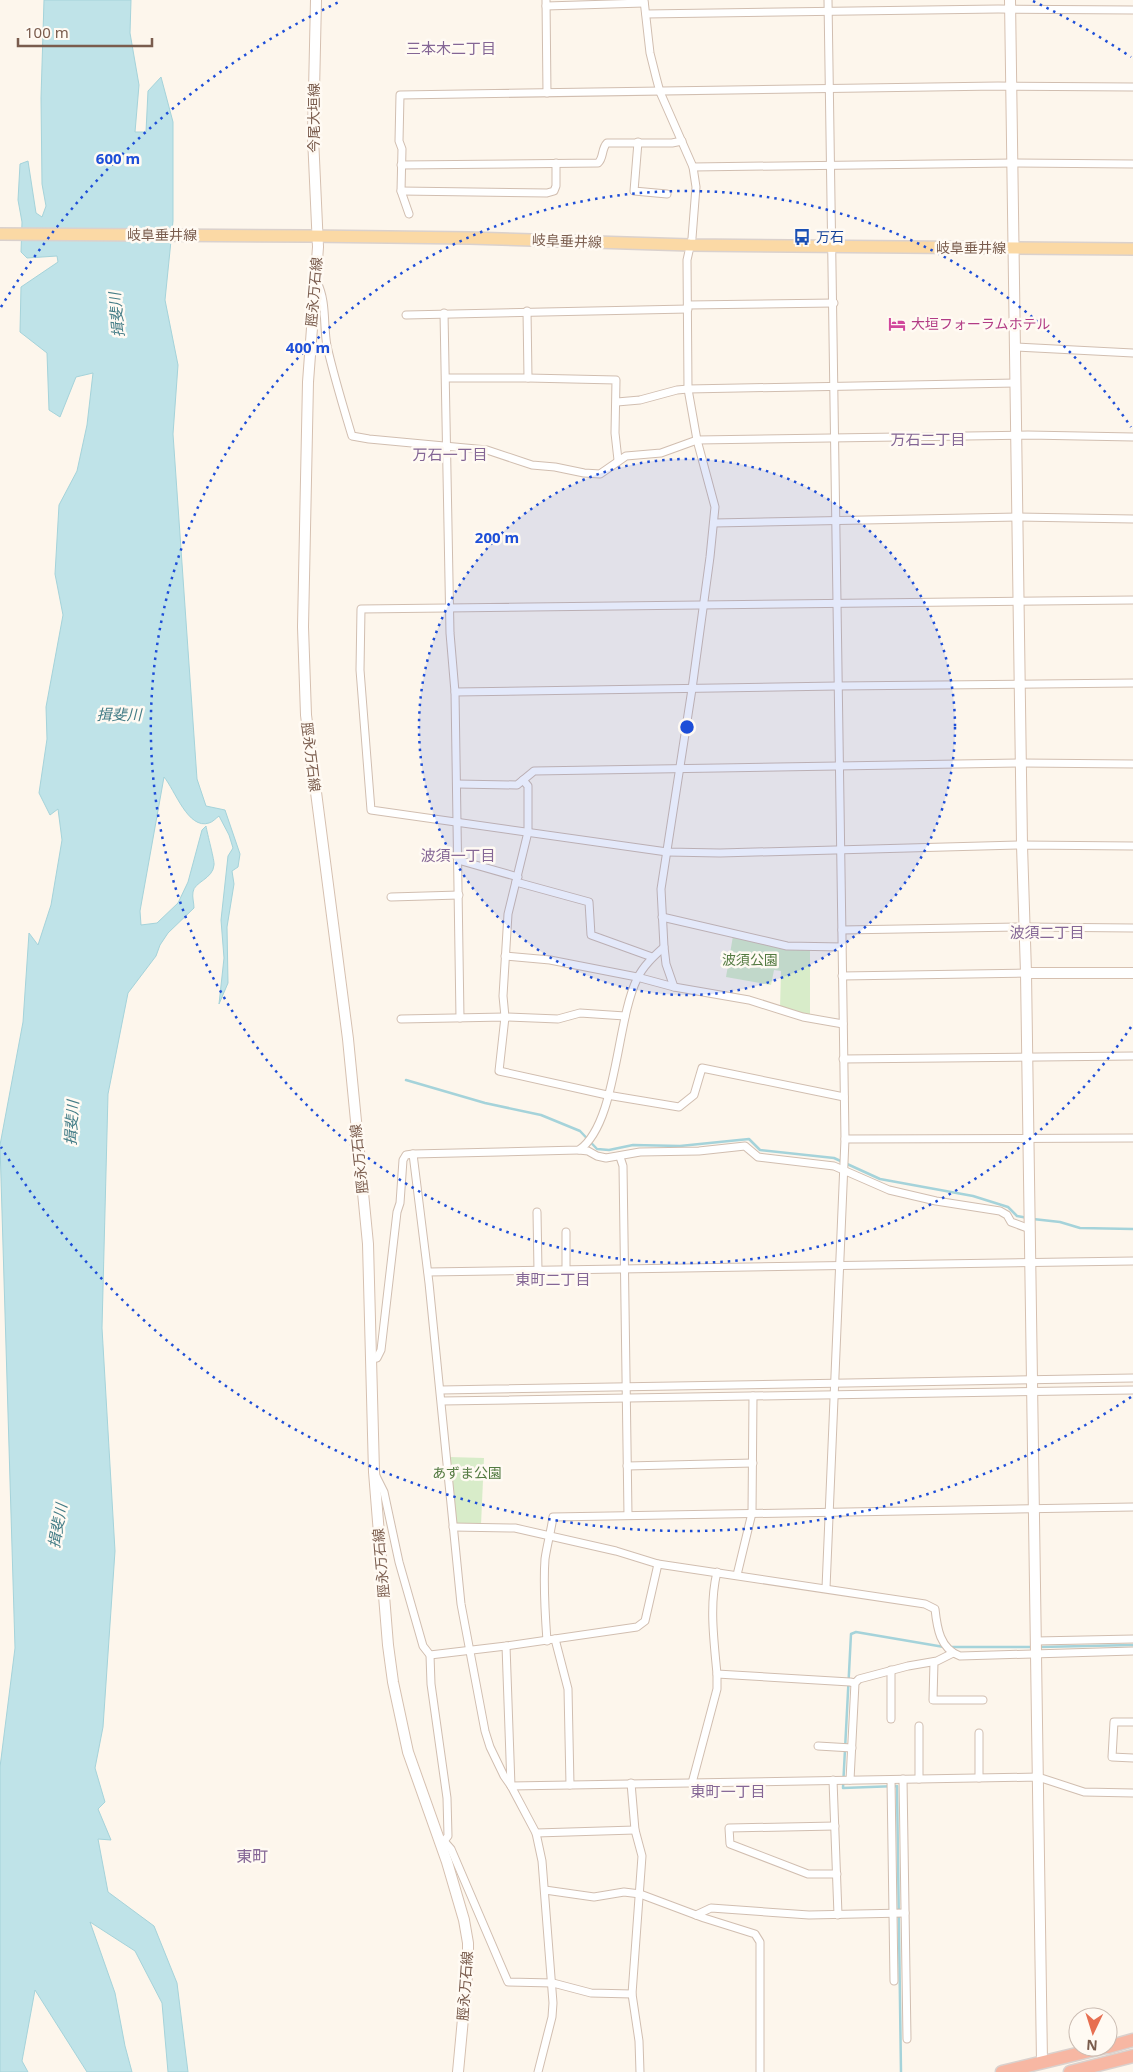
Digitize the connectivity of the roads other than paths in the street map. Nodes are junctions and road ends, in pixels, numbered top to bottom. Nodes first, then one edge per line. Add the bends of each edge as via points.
1 (316, 0) edge
2 (828, 0) edge
3 (644, 2) edge
4 (546, 3) edge
5 (1010, 5) edge
6 (1133, 10) edge
7 (829, 12) junction
8 (646, 14) junction
9 (1012, 86) junction
10 (1133, 87) edge
11 (830, 88) junction
12 (660, 92) junction
13 (547, 93) junction
14 (682, 141) junction
15 (638, 142) junction
16 (556, 163) junction
17 (1012, 163) junction
18 (1133, 164) edge
19 (401, 165) junction
20 (831, 165) junction
21 (693, 167) junction
22 (401, 191) junction
23 (667, 194) dead end
24 (409, 214) dead end
25 (0, 234) edge
26 (313, 236) junction
27 (690, 245) junction
28 (832, 247) junction
29 (1013, 248) junction
30 (1133, 249) edge
31 (316, 280) junction
32 (834, 303) junction
33 (688, 307) junction
34 (527, 311) junction
35 (444, 314) junction
36 (406, 315) dead end
37 (1016, 347) junction
38 (1133, 353) edge
39 (446, 378) junction
40 (528, 378) junction
41 (1016, 383) junction
42 (835, 386) junction
43 (688, 389) junction
44 (616, 402) junction
45 (1016, 435) junction
46 (1133, 437) edge
47 (835, 438) junction
48 (696, 440) junction
49 (448, 446) junction
50 (618, 460) junction
51 (1018, 517) junction
52 (1133, 519) edge
53 (836, 520) junction
54 (714, 523) junction
55 (1019, 600) junction
56 (1133, 600) edge
57 (836, 602) junction
58 (703, 604) junction
59 (450, 607) junction
60 (1020, 684) junction
61 (1133, 684) edge
62 (837, 686) junction
63 (692, 689) junction
64 (455, 692) junction
65 (1022, 764) junction
66 (1133, 764) edge
67 (839, 767) junction
68 (680, 769) junction
69 (523, 780) junction
70 (457, 784) junction
71 (457, 821) junction
72 (528, 832) junction
73 (1022, 845) junction
74 (1133, 846) edge
75 (841, 848) junction
76 (667, 852) junction
77 (458, 860) junction
78 (517, 879) junction
79 (459, 895) junction
80 (391, 897) dead end
81 (662, 917) junction
82 (1024, 927) junction
83 (1133, 928) edge
84 (842, 930) junction
85 (664, 947) junction
86 (842, 947) junction
87 (505, 956) junction
88 (652, 957) junction
89 (1026, 973) junction
90 (1133, 973) edge
91 (842, 976) junction
92 (637, 977) junction
93 (674, 986) junction
94 (625, 1016) junction
95 (505, 1017) junction
96 (460, 1018) junction
97 (401, 1019) dead end
98 (842, 1024) junction
99 (1027, 1056) junction
100 (1133, 1056) edge
101 (843, 1059) junction
102 (607, 1095) junction
103 (844, 1097) junction
104 (1028, 1138) junction
105 (1133, 1138) edge
106 (845, 1139) junction
107 (579, 1150) junction
108 (413, 1154) junction
109 (620, 1157) junction
110 (844, 1170) junction
111 (537, 1212) dead end
112 (1030, 1229) junction
113 (566, 1232) dead end
114 (1133, 1261) edge
115 (1030, 1264) junction
116 (840, 1267) junction
117 (623, 1270) junction
118 (538, 1271) junction
119 (566, 1271) junction
120 (428, 1272) junction
121 (370, 1359) junction
122 (1133, 1378) edge
123 (1032, 1379) junction
124 (836, 1384) junction
125 (625, 1387) junction
126 (441, 1390) junction
127 (1133, 1390) edge
128 (1032, 1392) junction
129 (836, 1395) junction
130 (753, 1396) junction
131 (625, 1398) junction
132 (442, 1401) junction
133 (752, 1463) junction
134 (627, 1466) junction
135 (374, 1472) junction
136 (1133, 1507) edge
137 (1034, 1509) junction
138 (830, 1512) junction
139 (752, 1513) junction
140 (628, 1515) junction
141 (453, 1527) junction
142 (551, 1536) junction
143 (658, 1564) junction
144 (717, 1572) junction
145 (737, 1575) junction
146 (826, 1588) junction
147 (555, 1639) junction
148 (1133, 1639) edge
149 (547, 1640) junction
150 (1036, 1641) junction
151 (506, 1646) junction
152 (470, 1650) junction
153 (1133, 1651) edge
154 (953, 1654) junction
155 (1036, 1654) junction
156 (430, 1655) junction
157 (934, 1662) junction
158 (891, 1670) junction
159 (716, 1674) junction
160 (855, 1684) junction
161 (983, 1700) dead end
162 (891, 1719) dead end
163 (1133, 1722) edge
164 (920, 1726) dead end
165 (979, 1733) dead end
166 (818, 1746) dead end
167 (852, 1748) junction
168 (1133, 1758) edge
169 (1038, 1777) junction
170 (979, 1778) junction
171 (903, 1779) junction
172 (919, 1779) junction
173 (833, 1780) junction
174 (850, 1780) junction
175 (891, 1780) junction
176 (692, 1782) junction
177 (631, 1783) junction
178 (570, 1785) junction
179 (512, 1786) junction
180 (1133, 1793) edge
181 (835, 1826) junction
182 (635, 1830) junction
183 (536, 1833) junction
184 (442, 1842) junction
185 (837, 1874) junction
186 (545, 1890) junction
187 (640, 1894) junction
188 (905, 1913) junction
189 (893, 1914) junction
190 (696, 1915) junction
191 (838, 1915) junction
192 (894, 1981) dead end
193 (553, 1983) junction
194 (632, 1994) junction
195 (907, 2039) dead end
196 (1133, 2040) edge
197 (1118, 2044) edge
198 (1133, 2056) edge
199 (1074, 2057) edge
200 (1042, 2067) edge
201 (458, 2072) edge
202 (538, 2072) edge
203 (640, 2072) edge
204 (760, 2072) edge
205 (1002, 2072) edge
206 (1070, 2072) edge

1 - 26 street, 今尾大垣線
2 - 7 street
3 - 4 street
3 - 8 street
4 - 13 street
5 - 6 street
5 - 7 street
5 - 9 street
7 - 8 street
7 - 11 street
8 - 12 street via 650,53
9 - 10 street
9 - 11 street
9 - 17 street
11 - 12 street
11 - 20 street
12 - 13 street
12 - 14 street
13 - 19 street via 400,95
14 - 15 street
14 - 21 street
15 - 16 street via 607,143 598,163
15 - 23 street via 634,191
16 - 19 street
16 - 22 street via 556,186 554,191 547,193
17 - 18 street
17 - 20 street
17 - 29 street
19 - 22 street
20 - 21 street
20 - 28 street
21 - 27 street via 696,196
22 - 24 street
25 - 26 main road, 岐阜垂井線
26 - 27 main road, 岐阜垂井線
26 - 31 street, 脛永万石線
27 - 28 main road, 岐阜垂井線
27 - 33 street via 687,260
28 - 29 main road, 岐阜垂井線
28 - 32 street
29 - 30 main road, 岐阜垂井線
29 - 37 street
31 - 49 street via 323,294 329,352 338,393 352,436
31 - 121 street, 脛永万石線 via 308,382 303,670 348,1039 367,1234
32 - 33 street
32 - 42 street
33 - 34 street
33 - 43 street
34 - 35 street
34 - 40 street
35 - 36 street
35 - 39 street
37 - 38 street
37 - 41 street
39 - 40 street
39 - 49 street
40 - 44 street via 616,380
41 - 42 street
41 - 45 street
42 - 43 street
42 - 47 street
43 - 44 street
43 - 48 street
44 - 50 street
45 - 46 street
45 - 47 street
45 - 51 street
47 - 48 street
47 - 53 street
48 - 50 street via 661,452
48 - 54 street via 715,507
49 - 50 street via 487,450 532,465 584,473 600,474
49 - 59 street
51 - 52 street
51 - 53 street
51 - 55 street
53 - 54 street
53 - 57 street
54 - 58 street
55 - 56 street
55 - 57 street
55 - 60 street
57 - 58 street
57 - 62 street
58 - 59 street
58 - 63 street
59 - 64 street
59 - 71 street via 361,609 360,670 371,810
60 - 61 street
60 - 62 street
60 - 65 street
62 - 63 street
62 - 67 street
63 - 64 street
63 - 68 street
64 - 70 street
65 - 66 street
65 - 67 street
65 - 73 street
67 - 68 street
67 - 75 street
68 - 69 street via 534,771
68 - 76 street
69 - 70 street via 517,785
69 - 72 street via 528,786
70 - 71 street
71 - 72 street
71 - 77 street
72 - 76 street
72 - 78 street
73 - 74 street
73 - 75 street
73 - 82 street
75 - 76 street
75 - 84 street
76 - 81 street via 661,889
77 - 78 street
77 - 79 street
78 - 87 street via 508,914
78 - 88 street via 589,902 591,935
79 - 80 street
79 - 96 street
81 - 85 street
81 - 86 street via 787,946
82 - 83 street
82 - 84 street
82 - 89 street
84 - 86 street
85 - 88 street
85 - 93 street
86 - 91 street
87 - 92 street via 550,960
87 - 95 street
88 - 92 street
89 - 90 street
89 - 91 street
89 - 99 street
91 - 98 street
92 - 93 street
92 - 94 street
93 - 98 street via 749,1000 803,1017
94 - 95 street via 580,1013 558,1019
94 - 102 street
95 - 96 street
95 - 102 street via 499,1071
96 - 97 street
98 - 101 street
99 - 100 street
99 - 101 street
99 - 104 street
101 - 103 street
102 - 103 street via 679,1107 694,1096 702,1068
102 - 107 street via 604,1115 586,1145
103 - 106 street
104 - 105 street
104 - 106 street
104 - 112 street
106 - 110 street
107 - 108 street
107 - 109 street via 597,1156
108 - 120 street
108 - 121 street via 406,1155 403,1160 381,1350 377,1358
109 - 110 street via 640,1152 745,1146 758,1157
109 - 117 street via 623,1166
110 - 112 street via 889,1190 1000,1211 1012,1222
110 - 116 street
111 - 118 street
112 - 115 street
113 - 119 street
114 - 115 street
115 - 116 street
115 - 123 street
116 - 117 street
116 - 124 street
117 - 119 street
117 - 125 street
118 - 119 street
118 - 120 street
120 - 126 street
121 - 135 street, 脛永万石線
122 - 123 street
123 - 124 street
123 - 128 street
124 - 125 street
124 - 129 street
125 - 126 street
125 - 131 street
126 - 132 street
127 - 128 street
128 - 129 street
128 - 137 street
129 - 130 street
129 - 138 street
130 - 131 street
130 - 133 street
131 - 132 street
131 - 134 street
132 - 141 street
133 - 134 street
133 - 139 street
134 - 140 street
135 - 156 street via 384,1492 399,1562 423,1646
135 - 184 street, 脛永万石線 via 393,1682 408,1752
136 - 137 street
137 - 138 street
137 - 150 street
138 - 139 street
138 - 146 street
139 - 140 street
139 - 145 street
140 - 142 street via 553,1517
141 - 142 street via 515,1528
141 - 152 street via 461,1604
142 - 143 street
142 - 149 street via 545,1557
143 - 144 street
143 - 147 street via 645,1621 638,1627
144 - 145 street
144 - 159 street via 714,1583
145 - 146 street
146 - 154 street via 925,1604 935,1609 938,1634
147 - 149 street
147 - 178 street via 568,1689
148 - 150 street
149 - 151 street
150 - 155 street
151 - 152 street
151 - 179 street
152 - 156 street
152 - 179 street via 484,1731 504,1776
153 - 155 street
154 - 155 street
154 - 157 street
155 - 169 street
156 - 184 street via 447,1798 448,1836
157 - 158 street
157 - 161 street via 933,1700
158 - 160 street via 859,1679
158 - 162 street
159 - 160 street
159 - 176 street via 717,1689
160 - 167 street
163 - 168 street via 1114,1722 1112,1757
164 - 172 street
165 - 170 street
166 - 167 street
167 - 174 street
169 - 170 street
169 - 180 street via 1084,1792
169 - 200 street
170 - 172 street
171 - 172 street
171 - 175 street
171 - 188 street
173 - 174 street
173 - 176 street
173 - 181 street
174 - 175 street
175 - 189 street
176 - 177 street
177 - 178 street
177 - 182 street
178 - 179 street
179 - 183 street
181 - 185 street
181 - 185 street via 730,1828 730,1844 808,1874
182 - 183 street
182 - 187 street via 642,1856
183 - 186 street
184 - 193 street via 451,1849 508,1982
184 - 201 street, 脛永万石線 via 468,1943
185 - 191 street
186 - 187 street via 594,1897 624,1892
186 - 193 street
187 - 190 street
187 - 194 street
188 - 189 street
188 - 195 street
189 - 191 street
189 - 192 street
190 - 191 street via 711,1908
190 - 204 street via 755,1934 760,1942
193 - 194 street via 591,1994
193 - 202 street via 552,2017
194 - 203 street
196 - 197 highway
198 - 206 highway
199 - 200 highway
200 - 205 highway

